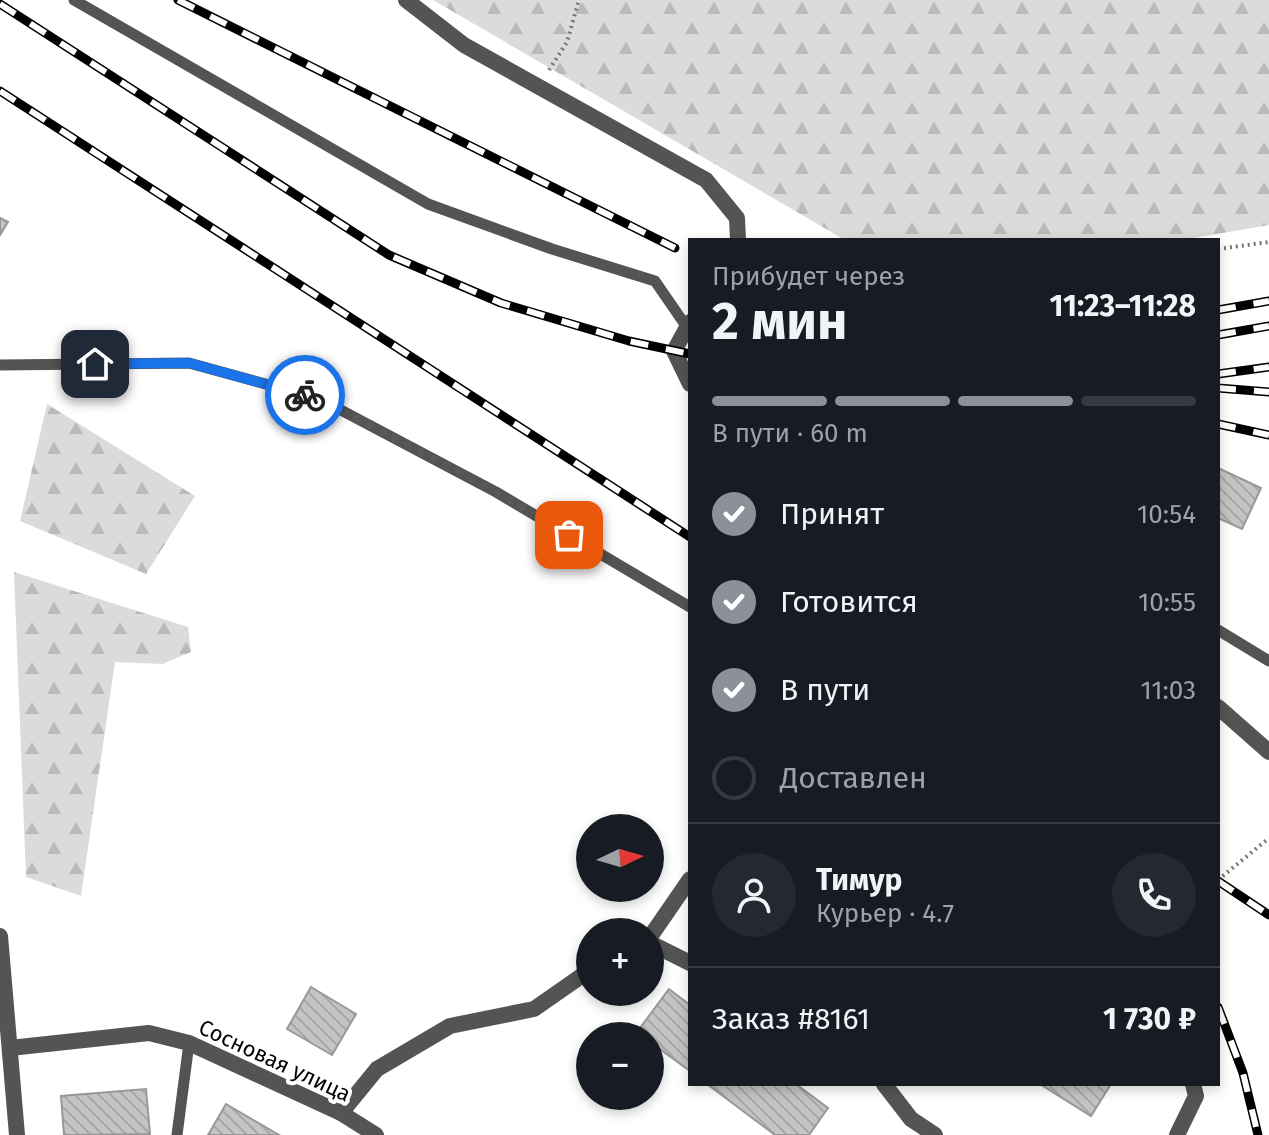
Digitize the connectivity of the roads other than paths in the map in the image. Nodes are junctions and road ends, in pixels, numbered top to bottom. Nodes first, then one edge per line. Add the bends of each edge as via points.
1 (74, 0) edge
2 (406, 0) edge
3 (738, 238) edge
4 (688, 324) edge
5 (0, 365) edge
6 (688, 380) edge
7 (688, 606) edge
8 (1220, 631) edge
9 (1269, 661) edge
10 (1220, 709) edge
11 (1269, 752) edge
12 (688, 882) edge
13 (663, 918) edge
14 (0, 936) edge
15 (664, 950) edge
16 (688, 962) edge
17 (576, 980) edge
18 (189, 1043) junction
19 (10, 1048) junction
20 (886, 1086) edge
21 (1194, 1086) edge
22 (341, 1113) junction
23 (17, 1135) edge
24 (177, 1135) edge
25 (376, 1135) edge
26 (935, 1135) edge
27 (1177, 1135) edge

1 - 4 lane via 428,204 655,281
2 - 3 street via 464,45 706,180 737,218
4 - 6 street via 674,351
5 - 7 lane via 189,363 320,399 496,492
8 - 9 lane
10 - 11 street
12 - 13 street
14 - 19 street
15 - 16 street
17 - 22 street via 534,1009 450,1026 377,1069
18 - 19 street, Сосновая улица via 149,1033
18 - 22 street, Сосновая улица
18 - 24 lane
19 - 23 street
20 - 26 street via 911,1119
21 - 27 street via 1196,1096
22 - 25 street, Сосновая улица

